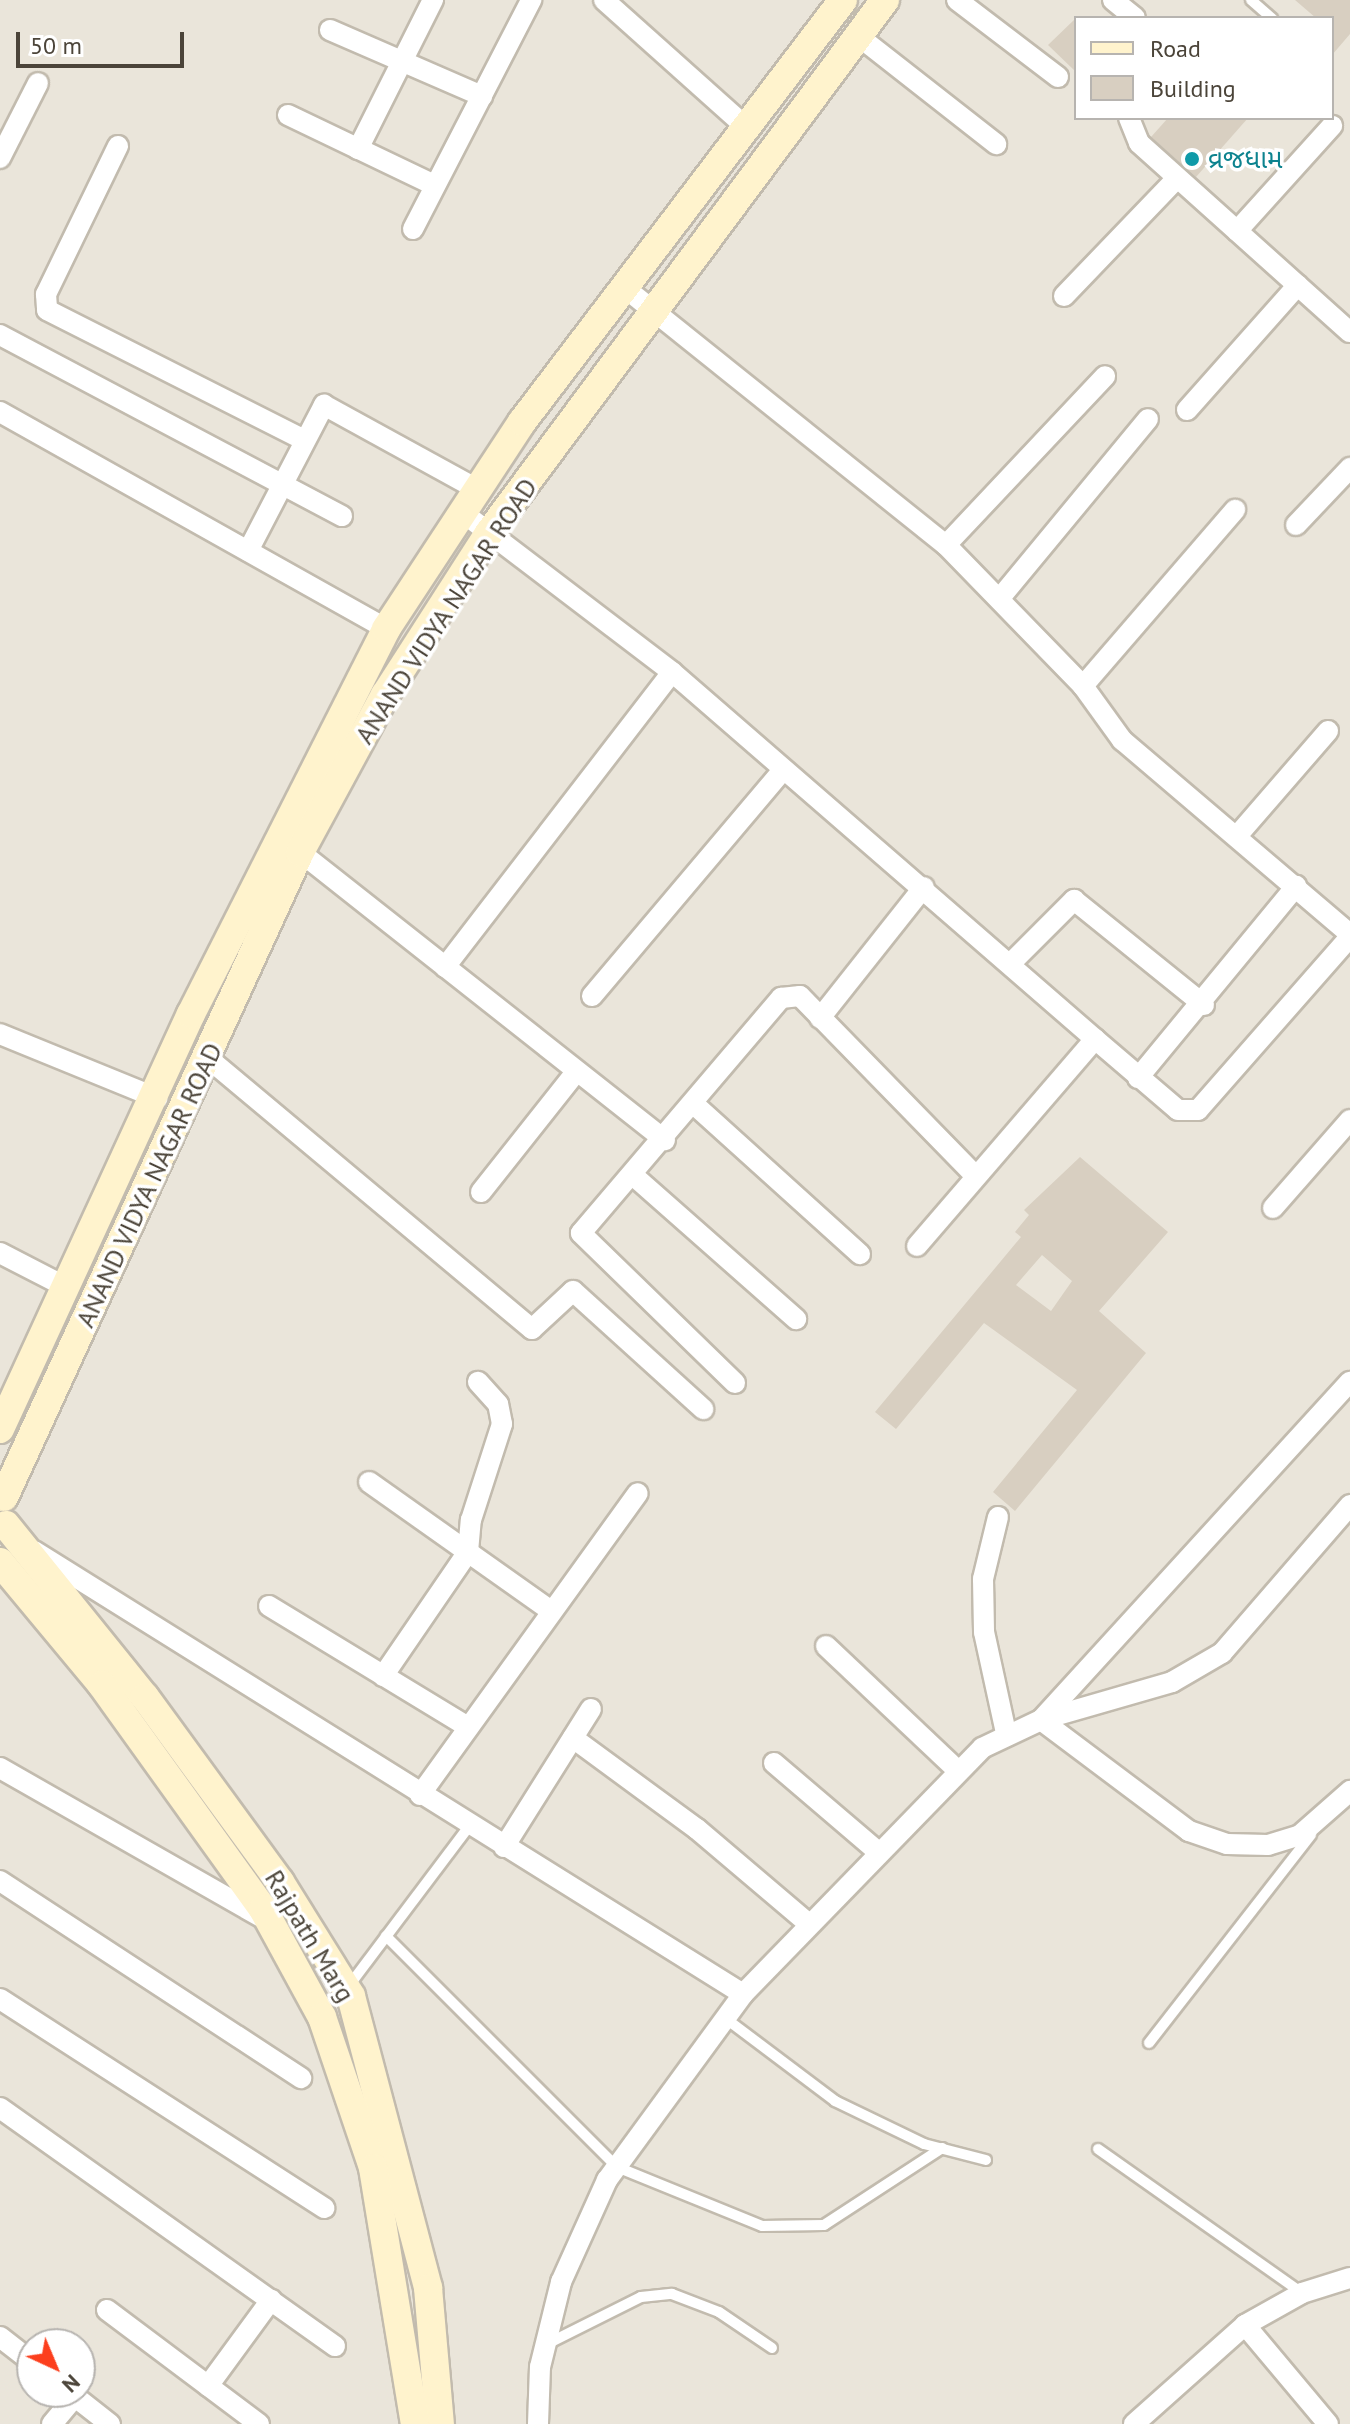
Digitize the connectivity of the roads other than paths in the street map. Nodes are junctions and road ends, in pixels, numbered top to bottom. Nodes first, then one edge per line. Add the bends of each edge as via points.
1 (433, 0) edge
2 (531, 0) edge
3 (605, 0) edge
4 (843, 0) edge
5 (885, 0) edge
6 (957, 0) edge
7 (1113, 0) edge
8 (1251, 0) edge
9 (1133, 16) edge
10 (1270, 16) edge
11 (330, 30) dead end
12 (857, 35) junction
13 (402, 61) junction
14 (1058, 77) dead end
15 (38, 83) dead end
16 (482, 96) junction
17 (288, 115) dead end
18 (1130, 120) edge
19 (744, 125) junction
20 (1332, 126) dead end
21 (996, 144) dead end
22 (118, 146) dead end
23 (358, 149) junction
24 (0, 158) edge
25 (1177, 178) junction
26 (432, 184) junction
27 (413, 229) dead end
28 (1237, 231) junction
29 (1298, 285) junction
30 (625, 288) junction
31 (1064, 296) dead end
32 (656, 312) junction
33 (1350, 332) edge
34 (0, 335) edge
35 (1105, 376) dead end
36 (1187, 410) dead end
37 (0, 412) edge
38 (1148, 419) dead end
39 (302, 439) junction
40 (1350, 468) edge
41 (284, 486) junction
42 (469, 500) junction
43 (1235, 510) dead end
44 (342, 516) dead end
45 (1296, 525) dead end
46 (489, 533) junction
47 (946, 545) junction
48 (248, 551) junction
49 (1000, 598) junction
50 (386, 629) junction
51 (672, 672) junction
52 (1083, 686) junction
53 (1328, 731) dead end
54 (783, 770) junction
55 (1237, 836) junction
56 (300, 852) junction
57 (1296, 886) junction
58 (924, 887) junction
59 (1350, 935) edge
60 (1010, 964) junction
61 (445, 967) junction
62 (592, 996) dead end
63 (1204, 1005) junction
64 (820, 1018) junction
65 (0, 1034) edge
66 (1095, 1039) junction
67 (209, 1059) junction
68 (577, 1071) junction
69 (1138, 1078) junction
70 (157, 1098) junction
71 (696, 1106) junction
72 (1350, 1120) edge
73 (665, 1140) junction
74 (974, 1174) junction
75 (635, 1177) junction
76 (481, 1192) dead end
77 (1273, 1208) dead end
78 (917, 1246) dead end
79 (0, 1253) edge
80 (860, 1254) dead end
81 (66, 1287) junction
82 (796, 1319) dead end
83 (478, 1382) dead end
84 (1350, 1382) edge
85 (735, 1383) dead end
86 (703, 1409) dead end
87 (0, 1429) edge
88 (369, 1482) dead end
89 (638, 1493) dead end
90 (1350, 1505) edge
91 (998, 1517) dead end
92 (5, 1525) edge
93 (468, 1552) junction
94 (269, 1606) dead end
95 (551, 1611) junction
96 (826, 1646) dead end
97 (383, 1676) junction
98 (591, 1709) dead end
99 (1041, 1720) junction
100 (468, 1727) junction
101 (1006, 1733) junction
102 (573, 1738) junction
103 (774, 1763) dead end
104 (0, 1768) edge
105 (957, 1770) junction
106 (1350, 1791) edge
107 (420, 1795) junction
108 (1332, 1808) junction
109 (470, 1825) junction
110 (504, 1847) junction
111 (877, 1851) junction
112 (0, 1881) edge
113 (270, 1922) junction
114 (809, 1924) junction
115 (386, 1936) junction
116 (346, 1989) junction
117 (743, 1994) junction
118 (0, 1999) edge
119 (725, 2018) junction
120 (1149, 2043) dead end
121 (301, 2078) dead end
122 (0, 2108) edge
123 (942, 2148) junction
124 (1098, 2149) dead end
125 (986, 2160) dead end
126 (617, 2167) junction
127 (324, 2208) dead end
128 (1350, 2278) edge
129 (1302, 2293) junction
130 (271, 2300) junction
131 (107, 2310) dead end
132 (1245, 2325) junction
133 (0, 2337) edge
134 (546, 2345) junction
135 (335, 2346) dead end
136 (772, 2348) dead end
137 (16, 2350) edge
138 (208, 2386) junction
139 (90, 2408) edge
140 (110, 2424) edge
141 (259, 2424) edge
142 (415, 2424) edge
143 (440, 2424) edge
144 (538, 2424) edge
145 (1134, 2424) edge
146 (1328, 2424) edge

1 - 13 street
2 - 16 street
3 - 19 street
4 - 19 main road, ANAND VIDYA NAGAR ROAD
5 - 12 main road, ANAND VIDYA NAGAR ROAD
6 - 14 street
7 - 9 street
8 - 10 lane
11 - 13 street
12 - 21 street
12 - 32 main road, ANAND VIDYA NAGAR ROAD
13 - 16 street
13 - 23 street
15 - 24 street
16 - 26 street
17 - 23 street
18 - 25 street via 1139,143
19 - 30 main road, ANAND VIDYA NAGAR ROAD
20 - 28 street
22 - 39 street via 46,294 47,310
23 - 26 street
25 - 28 street
25 - 31 street
26 - 27 street
28 - 29 street
29 - 33 street
29 - 36 street
30 - 32 street
30 - 42 main road, ANAND VIDYA NAGAR ROAD
32 - 46 main road, ANAND VIDYA NAGAR ROAD
32 - 47 street
34 - 41 street
35 - 47 street
37 - 48 street
38 - 49 street
39 - 41 street
39 - 42 street via 317,408 332,407
40 - 45 street
41 - 44 street
41 - 48 street
42 - 46 street
42 - 50 main road, ANAND VIDYA NAGAR ROAD
43 - 52 street
46 - 51 street
46 - 56 main road, ANAND VIDYA NAGAR ROAD via 385,695
47 - 49 street
48 - 50 street
49 - 52 street
50 - 70 main road, ANAND VIDYA NAGAR ROAD via 288,817
51 - 54 street
51 - 61 street
52 - 55 street via 1122,740
53 - 55 street
54 - 58 street
54 - 62 street
55 - 57 street
56 - 61 street
56 - 67 main road, ANAND VIDYA NAGAR ROAD
57 - 59 street
57 - 63 street
58 - 60 street
58 - 64 street
59 - 69 street via 1198,1110 1178,1110
60 - 63 street via 1074,900
60 - 66 street
61 - 68 street
63 - 69 street
64 - 71 street via 800,996 781,998
64 - 74 street
65 - 70 street
66 - 69 street
66 - 74 street
67 - 86 street via 532,1329 573,1291
67 - 92 main road, ANAND VIDYA NAGAR ROAD
68 - 73 street
68 - 76 street
70 - 81 main road, ANAND VIDYA NAGAR ROAD
71 - 73 street
71 - 80 street
72 - 77 street
73 - 75 street
74 - 78 street
75 - 82 street
75 - 85 street via 581,1233
79 - 81 street
81 - 87 main road, ANAND VIDYA NAGAR ROAD
83 - 93 street via 498,1404 502,1424 471,1520
84 - 99 street
88 - 93 street
89 - 95 street
90 - 99 street via 1222,1653 1172,1682
91 - 101 street via 983,1579 984,1632
92 - 107 street
92 - 113 main road, Rajpath Marg via 102,1685
92 - 116 main road, Rajpath Marg via 154,1709 280,1882
93 - 95 street
93 - 97 street
94 - 97 street
95 - 100 street
96 - 105 street
97 - 100 street
98 - 102 street
99 - 101 street
99 - 108 street via 1189,1831 1227,1844 1268,1845 1300,1835
100 - 107 street
101 - 105 street
102 - 110 street
102 - 114 street via 697,1829
103 - 111 street
104 - 113 street
105 - 111 street
106 - 108 street
107 - 109 street
108 - 120 lane
109 - 110 street
109 - 115 lane
110 - 117 street
111 - 114 street
112 - 121 street
113 - 142 main road, Rajpath Marg via 322,2017 373,2168
114 - 117 street
115 - 116 lane
115 - 126 lane
116 - 143 main road, Rajpath Marg via 396,2147 428,2288
117 - 119 street
118 - 127 street
119 - 123 lane via 835,2101
119 - 126 street
122 - 130 street
123 - 125 lane
123 - 126 lane via 824,2225 800,2227 762,2226
124 - 129 lane
126 - 134 street via 561,2282
128 - 129 street
129 - 132 street
130 - 135 street
130 - 138 street
131 - 138 street
132 - 145 street
132 - 146 street
133 - 137 street
134 - 136 lane via 641,2297 672,2294 719,2312
134 - 144 street
138 - 141 street
139 - 140 street

